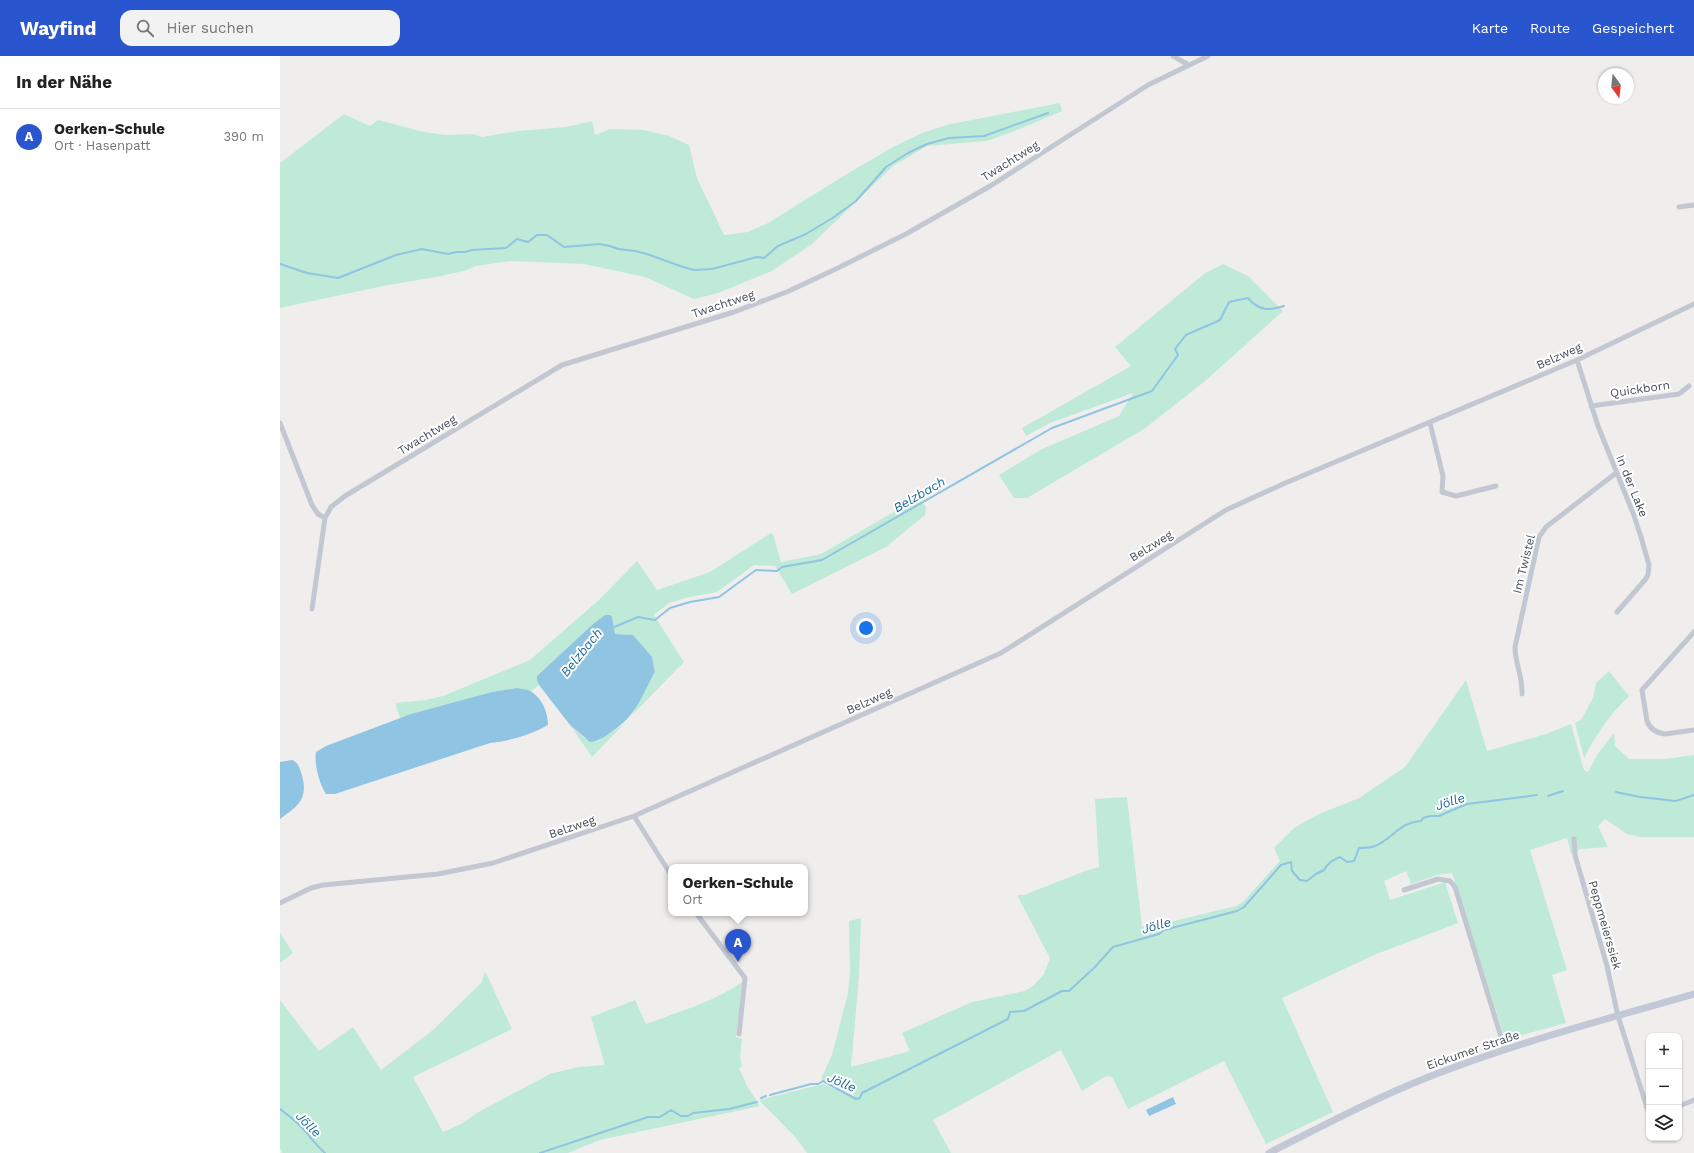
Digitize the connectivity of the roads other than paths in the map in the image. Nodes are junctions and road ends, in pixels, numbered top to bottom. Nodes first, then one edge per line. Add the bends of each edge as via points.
1 (1173, 56) edge
2 (1208, 56) edge
3 (1189, 65) junction
4 (1694, 205) edge
5 (1679, 207) dead end
6 (1694, 304) edge
7 (1577, 360) junction
8 (1689, 386) dead end
9 (1591, 406) junction
10 (1430, 423) junction
11 (280, 424) edge
12 (1616, 473) junction
13 (1496, 486) dead end
14 (325, 518) junction
15 (312, 609) dead end
16 (1617, 612) dead end
17 (1694, 632) edge
18 (1692, 639) edge
19 (1522, 694) dead end
20 (1694, 730) edge
21 (634, 816) junction
22 (1574, 839) dead end
23 (668, 870) edge
24 (1404, 890) dead end
25 (280, 903) edge
26 (698, 916) edge
27 (1694, 994) edge
28 (1618, 1016) junction
29 (739, 1034) dead end
30 (1505, 1050) junction
31 (1694, 1100) edge
32 (1646, 1105) edge
33 (1682, 1105) edge
34 (1269, 1153) edge

1 - 3 street
2 - 3 street, Twachtweg
3 - 14 street, Twachtweg via 1148,86 992,185 906,234 840,267 789,291 734,312 562,365 345,496 331,507
4 - 5 street
6 - 7 street, Belzweg
7 - 9 street, In der Lake
7 - 10 street, Belzweg
8 - 9 street, Quickborn via 1679,394
9 - 12 street, In der Lake
10 - 13 street via 1443,476 1442,492 1456,496
10 - 21 street, Belzweg via 1226,510 984,662
11 - 14 street via 312,505 318,514
12 - 16 street, In der Lake via 1633,513 1649,570 1645,580
12 - 19 street, Im Twistel via 1546,527 1539,537 1515,647
14 - 15 street, Twachtweg
17 - 18 street
18 - 20 street via 1642,690 1648,724 1654,729 1666,734
21 - 23 street
21 - 25 street, Belzweg via 493,863 438,874 323,885 310,888
22 - 28 street, Peppmeierssiek via 1575,855 1607,966
24 - 30 street via 1438,879 1450,881 1455,888
26 - 29 street via 746,978
27 - 28 main road, Eickumer Straße
28 - 30 main road, Eickumer Straße
28 - 32 street, Peppmeierssiek
30 - 34 main road, Eickumer Straße via 1360,1107
31 - 33 street

